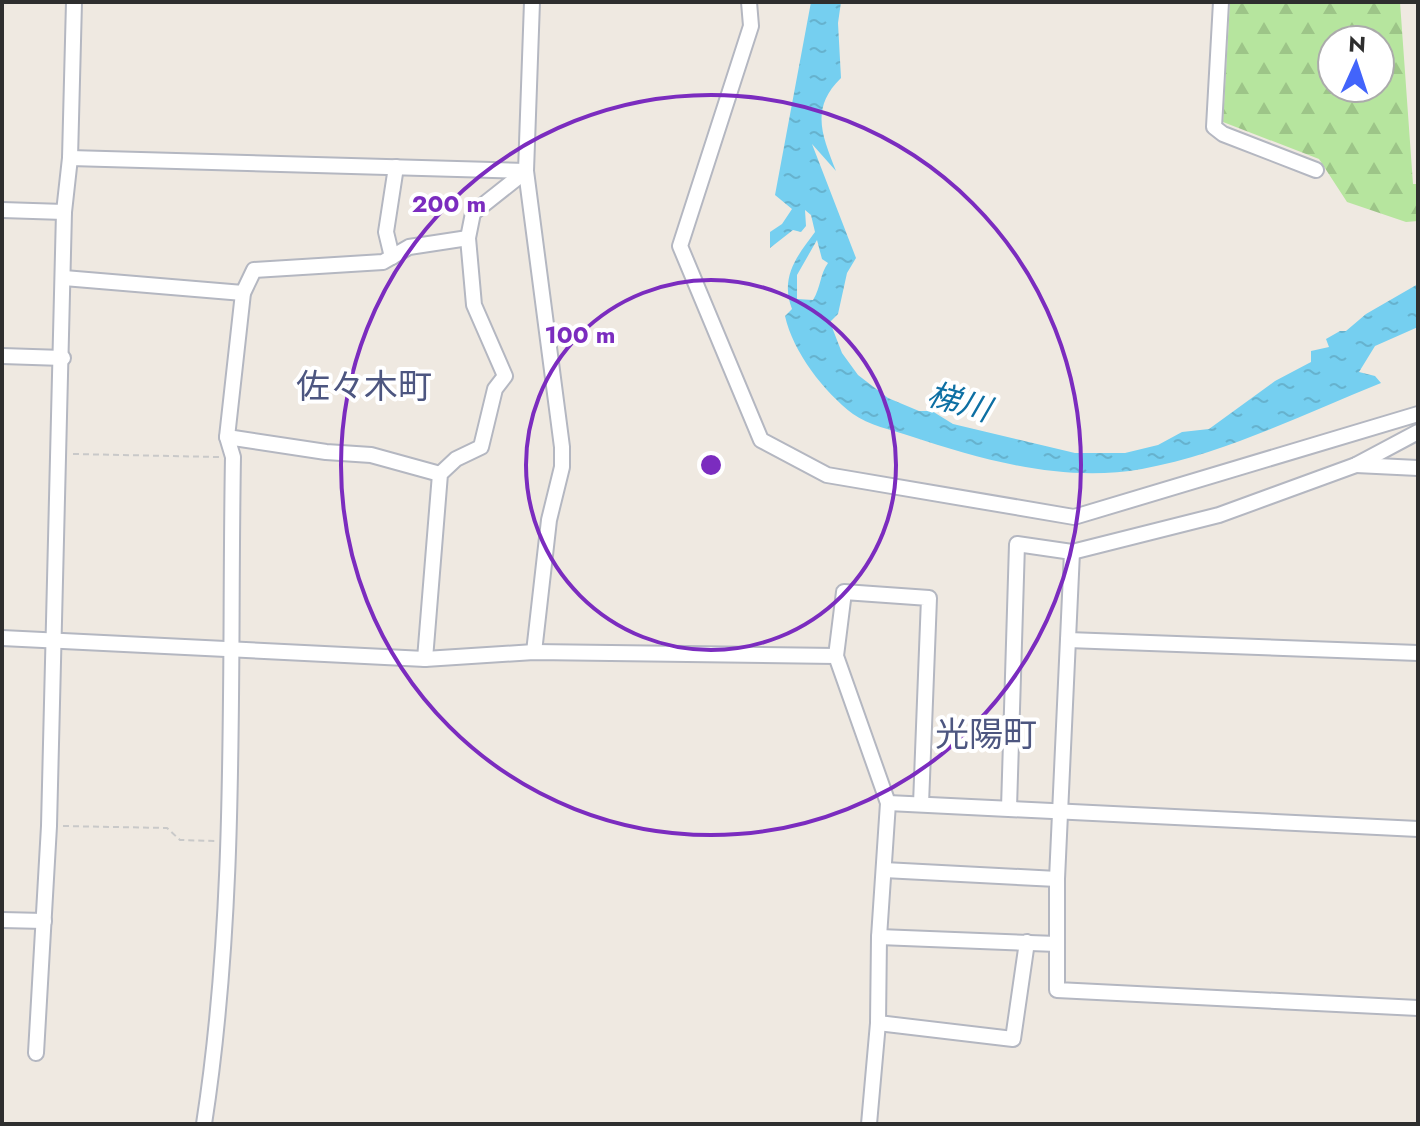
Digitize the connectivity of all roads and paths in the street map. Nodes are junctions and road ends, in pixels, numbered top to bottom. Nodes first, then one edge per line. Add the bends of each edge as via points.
1 (74, 2) edge
2 (532, 2) edge
3 (749, 2) edge
4 (1221, 2) edge
5 (70, 158) junction
6 (396, 167) junction
7 (1316, 170) dead end
8 (526, 171) junction
9 (2, 210) edge
10 (64, 212) junction
11 (468, 238) junction
12 (392, 257) junction
13 (64, 278) junction
14 (243, 293) junction
15 (2, 356) edge
16 (63, 358) junction
17 (1418, 414) edge
18 (1418, 432) edge
19 (227, 437) junction
20 (60, 453) junction
21 (233, 457) junction
22 (1356, 465) junction
23 (1418, 468) edge
24 (440, 474) junction
25 (1072, 552) junction
26 (2, 638) edge
27 (52, 639) junction
28 (1068, 640) junction
29 (230, 652) junction
30 (534, 652) junction
31 (1418, 653) edge
32 (836, 656) junction
33 (425, 659) junction
34 (888, 803) junction
35 (921, 804) junction
36 (1009, 808) junction
37 (1062, 812) junction
38 (49, 826) junction
39 (1418, 829) edge
40 (226, 841) junction
41 (884, 870) junction
42 (1057, 879) junction
43 (2, 920) edge
44 (44, 921) junction
45 (879, 937) junction
46 (1027, 942) junction
47 (1057, 944) junction
48 (1418, 1008) edge
49 (878, 1023) junction
50 (36, 1053) dead end
51 (204, 1124) edge
52 (869, 1124) edge

1 - 5 street
2 - 8 street
3 - 17 street via 751,26 680,246 761,440 827,475 1074,517
4 - 7 street via 1214,127
5 - 6 street
5 - 10 street
6 - 8 street
6 - 12 street via 386,232
8 - 11 street via 473,213
8 - 30 street via 562,447
9 - 10 street
10 - 13 street
11 - 12 street via 409,247
11 - 24 street via 474,305 505,376 495,389 481,447
12 - 14 street via 383,262 254,270
13 - 14 street
13 - 16 street
14 - 19 street
15 - 16 street
16 - 20 street
18 - 22 street
19 - 21 street
19 - 24 street via 371,455
20 - 21 path
20 - 27 street
21 - 29 street
22 - 23 street
22 - 25 street via 1219,515
24 - 33 street
25 - 28 street
25 - 36 street via 1017,544
26 - 27 street
27 - 29 street
27 - 38 street
28 - 31 street
28 - 37 street
29 - 33 street
29 - 40 street
30 - 32 street
30 - 33 street
32 - 34 street
32 - 35 street via 844,592 929,598
34 - 35 street
34 - 41 street
35 - 36 street
36 - 37 street
37 - 39 street
37 - 42 street
38 - 40 path via 167,828 180,840
38 - 44 street
40 - 51 street via 214,1064
41 - 42 street
41 - 45 street
42 - 47 street
43 - 44 street
44 - 50 street
45 - 46 street
45 - 49 street
46 - 47 street
46 - 49 street via 1013,1039
47 - 48 street via 1057,990
49 - 52 street

